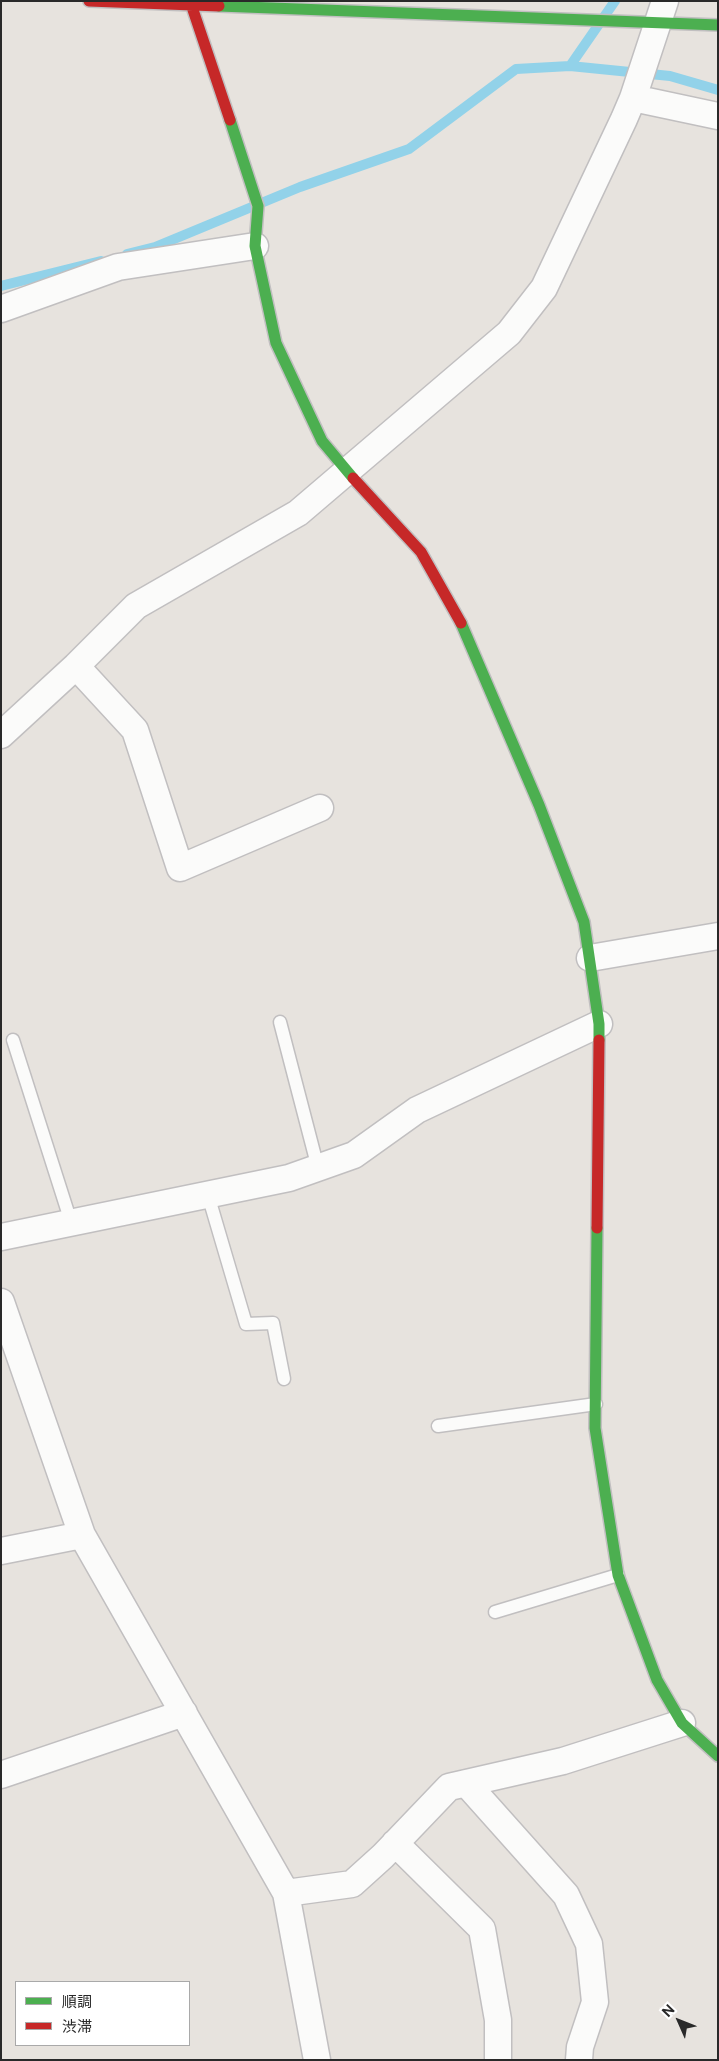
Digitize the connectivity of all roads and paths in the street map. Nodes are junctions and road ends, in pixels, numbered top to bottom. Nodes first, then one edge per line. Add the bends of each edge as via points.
1 (90, 1) edge
2 (191, 4) edge
3 (662, 12) edge
4 (718, 25) edge
5 (633, 98) junction
6 (718, 116) edge
7 (255, 246) junction
8 (1, 309) edge
9 (346, 471) junction
10 (76, 666) junction
11 (1, 735) edge
12 (320, 808) dead end
13 (718, 936) edge
14 (590, 958) junction
15 (280, 1022) dead end
16 (600, 1024) junction
17 (13, 1040) dead end
18 (318, 1168) junction
19 (208, 1195) junction
20 (71, 1222) junction
21 (1, 1237) edge
22 (1, 1302) edge
23 (284, 1379) dead end
24 (596, 1404) junction
25 (438, 1426) dead end
26 (82, 1535) junction
27 (1, 1551) edge
28 (618, 1575) junction
29 (495, 1612) dead end
30 (184, 1713) junction
31 (682, 1723) junction
32 (718, 1756) edge
33 (1, 1775) edge
34 (466, 1783) junction
35 (395, 1844) junction
36 (286, 1893) junction
37 (318, 2060) edge
38 (498, 2060) edge
39 (579, 2060) edge

1 - 2 street
2 - 3 street
2 - 7 street via 258,206
3 - 4 street
3 - 5 street
5 - 6 street
5 - 9 street via 544,288 510,333
7 - 8 street via 118,267
7 - 9 street via 276,342 322,441
9 - 10 street via 298,513 136,606
9 - 14 street via 422,552 458,618 539,805 584,922
10 - 11 street
10 - 12 street via 135,730 180,868
13 - 14 street
14 - 16 street
15 - 18 lane
16 - 18 street via 416,1110 354,1155
16 - 24 street
17 - 20 lane
18 - 19 street via 289,1178
19 - 20 street
19 - 23 lane via 246,1324 273,1323
20 - 21 street
22 - 26 street
24 - 25 lane
24 - 28 street via 596,1428
26 - 27 street
26 - 30 street
28 - 29 lane
28 - 31 street via 657,1680
30 - 33 street
30 - 36 street
31 - 32 street
31 - 34 street via 563,1761
34 - 35 street via 449,1787
34 - 39 street via 566,1895 590,1944 595,2002
35 - 36 street via 352,1884
35 - 38 street via 482,1929 498,2020
36 - 37 street

